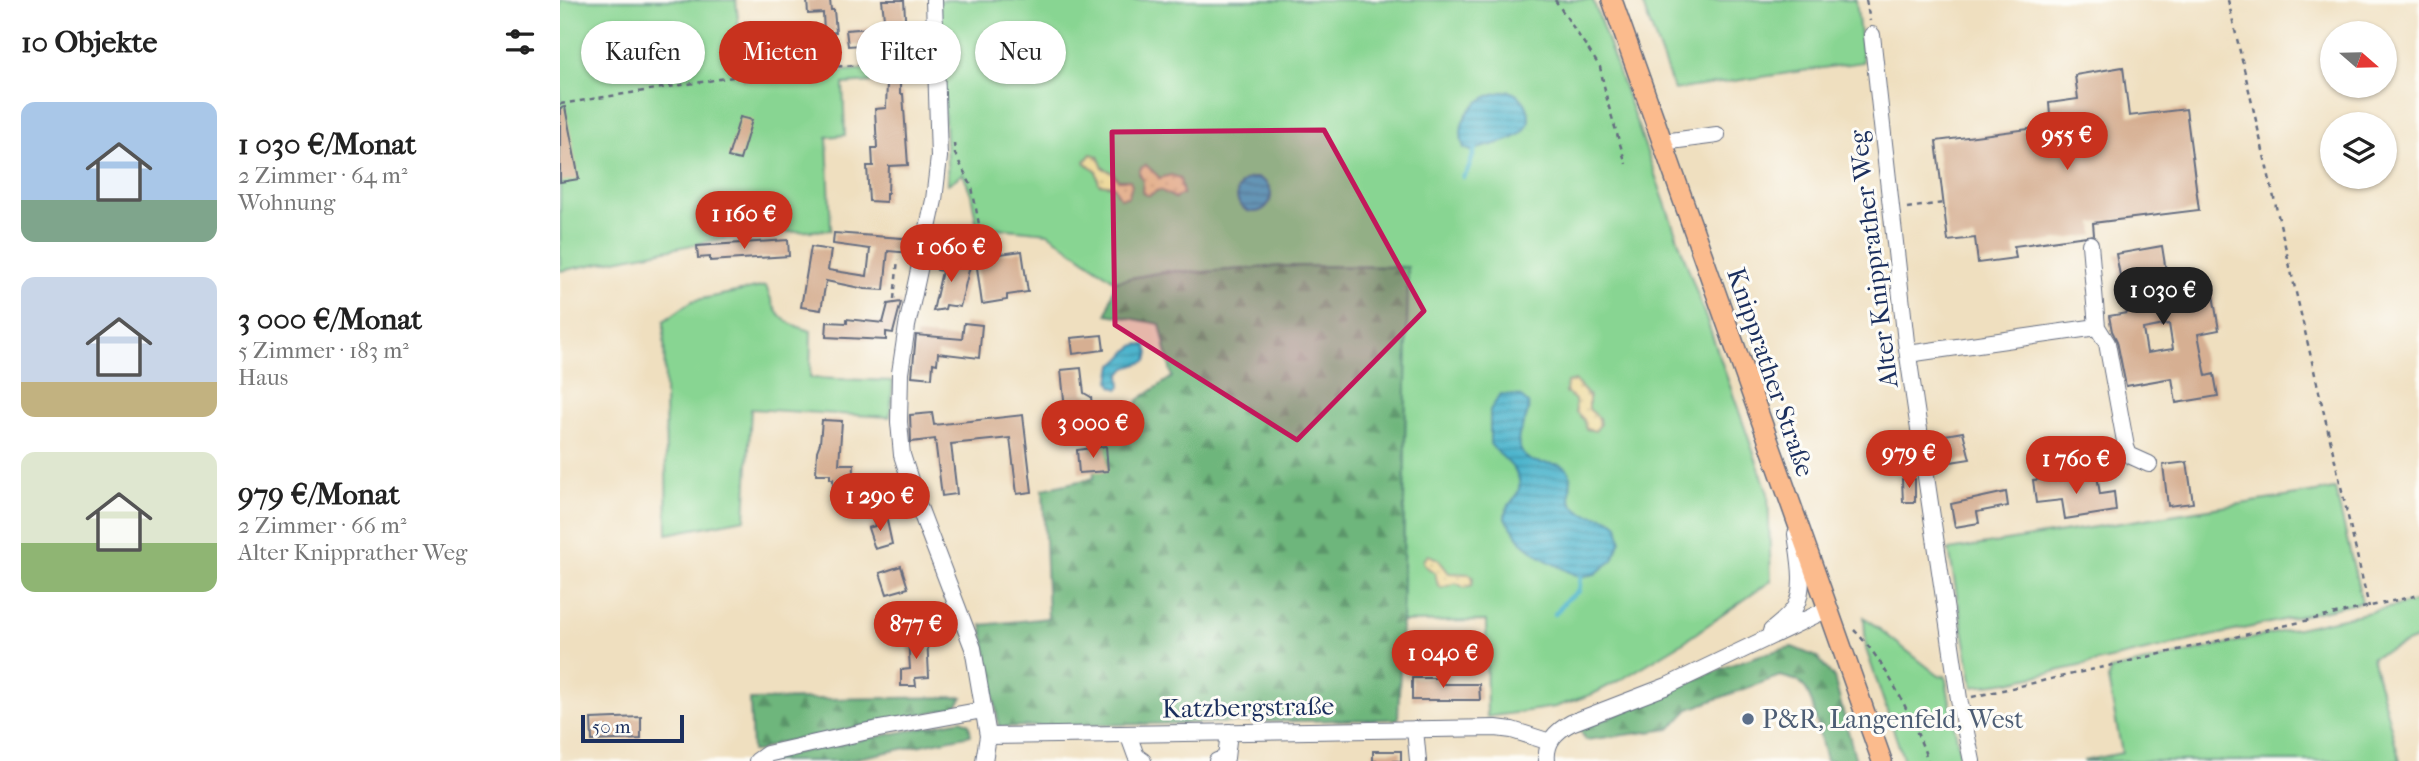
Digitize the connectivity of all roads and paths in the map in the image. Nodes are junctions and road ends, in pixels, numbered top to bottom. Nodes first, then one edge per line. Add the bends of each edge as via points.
1 (934, 0) edge
2 (1555, 0) edge
3 (1612, 0) edge
4 (1866, 0) edge
5 (2228, 0) edge
6 (935, 21) edge
7 (1872, 35) joint
8 (856, 65) edge
9 (938, 84) edge
10 (560, 104) edge
11 (1717, 135) dead end
12 (954, 142) dead end
13 (1662, 142) junction
14 (1626, 164) dead end
15 (1944, 203) dead end
16 (1890, 210) junction
17 (980, 230) dead end
18 (2090, 244) dead end
19 (898, 259) dead end
20 (894, 299) dead end
21 (2097, 327) junction
22 (1908, 355) junction
23 (2149, 464) dead end
24 (1794, 514) junction
25 (2419, 595) edge
26 (2369, 607) junction
27 (1828, 609) junction
28 (1854, 630) dead end
29 (1762, 640) junction
30 (1959, 699) junction
31 (983, 710) junction
32 (1415, 729) junction
33 (1229, 732) junction
34 (1128, 734) junction
35 (988, 736) junction
36 (1550, 743) junction
37 (762, 758) edge
38 (984, 761) edge
39 (1143, 761) edge
40 (1217, 761) edge
41 (1418, 761) edge
42 (1547, 761) edge
43 (1882, 761) edge
44 (1928, 761) edge
45 (1972, 761) edge

1 - 6 street
2 - 14 path via 1600,67
3 - 13 main road, Knipprather Straße
4 - 7 path
5 - 26 path
7 - 16 street, Alter Knipprather Weg
8 - 10 path via 746,75
9 - 31 street via 939,157 907,326 899,422 902,455 916,499 973,648
11 - 13 street
12 - 17 path via 955,154 972,187
13 - 24 main road, Knipprather Straße
15 - 16 path
16 - 22 street, Alter Knipprather Weg
18 - 21 street
19 - 20 path
21 - 22 street
21 - 23 street via 2106,342 2129,455
22 - 30 street, Alter Knipprather Weg
24 - 27 main road, Knipprather Straße
24 - 29 street via 1799,596 1795,608
25 - 26 path
26 - 30 path
27 - 29 street
27 - 43 main road, Knipprather Straße
28 - 44 path via 1892,684
29 - 36 street via 1637,699 1571,723 1557,731
30 - 45 street, Alter Knipprather Weg
31 - 35 street
31 - 37 street via 868,731
32 - 33 street, Katzbergstraße
32 - 36 street, Katzbergstraße via 1496,728
32 - 41 street
33 - 34 street, Katzbergstraße
33 - 40 street via 1228,754
34 - 35 street, Katzbergstraße
34 - 39 street via 1136,757
35 - 38 street
36 - 42 street

